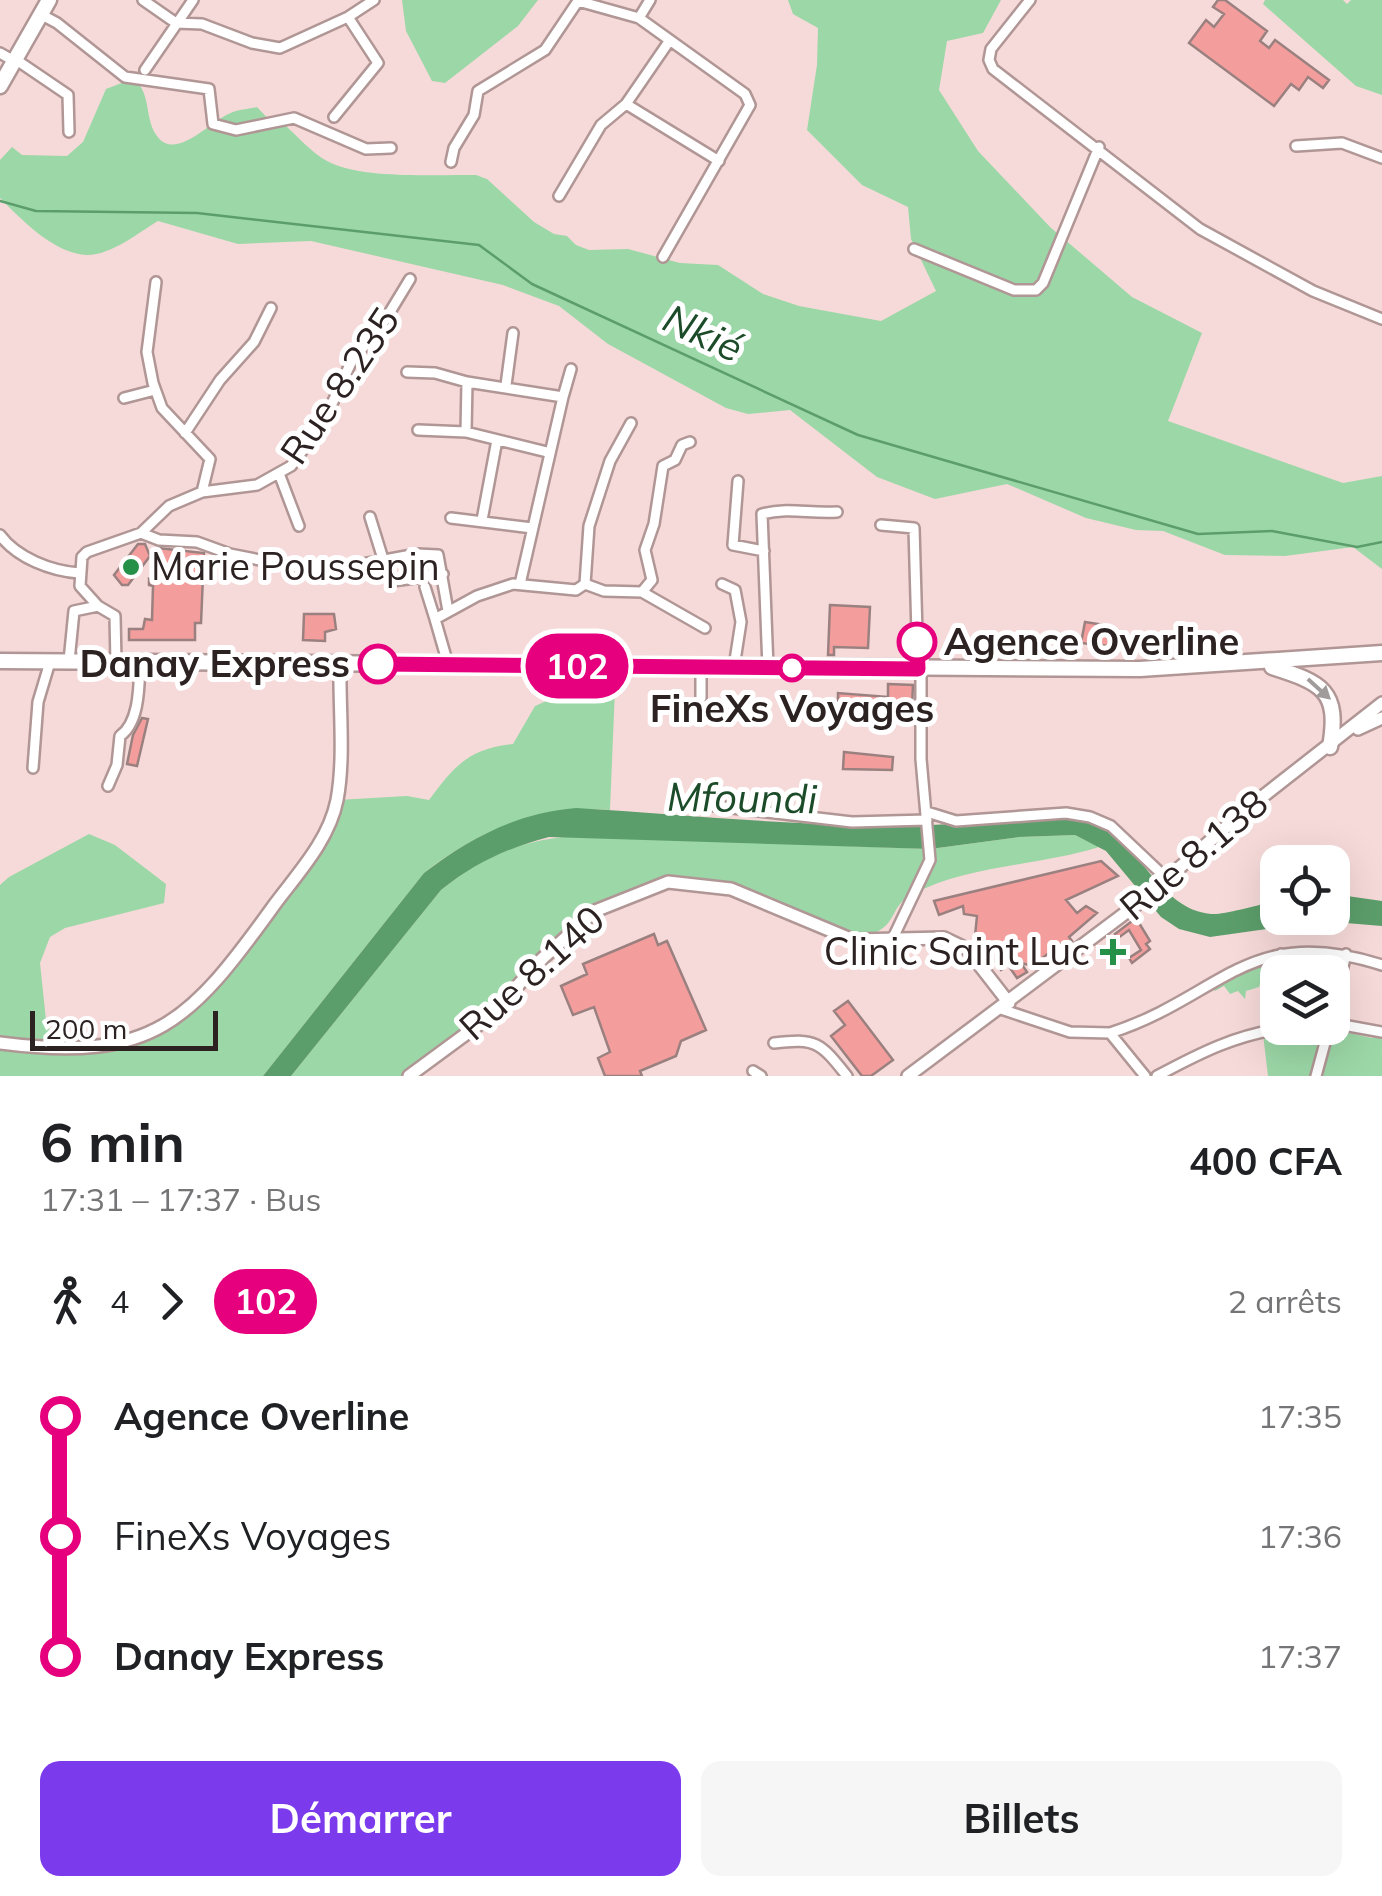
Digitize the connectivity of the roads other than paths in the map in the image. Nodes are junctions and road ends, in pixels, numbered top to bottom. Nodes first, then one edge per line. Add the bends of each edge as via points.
1 (50, 0) edge
2 (143, 0) edge
3 (192, 0) edge
4 (374, 0) edge
5 (650, 0) edge
6 (1030, 0) edge
7 (42, 15) junction
8 (348, 17) junction
9 (639, 18) junction
10 (176, 23) junction
11 (670, 40) junction
12 (0, 53) edge
13 (15, 60) junction
14 (145, 70) dead end
15 (0, 86) edge
16 (626, 104) junction
17 (334, 117) dead end
18 (69, 132) dead end
19 (1296, 146) dead end
20 (1099, 147) junction
21 (391, 148) dead end
22 (1382, 158) edge
23 (719, 161) junction
24 (451, 162) dead end
25 (559, 196) dead end
26 (914, 249) dead end
27 (663, 257) dead end
28 (410, 279) dead end
29 (156, 282) dead end
30 (271, 308) dead end
31 (1382, 319) edge
32 (513, 333) dead end
33 (570, 369) dead end
34 (407, 372) dead end
35 (467, 382) junction
36 (506, 385) junction
37 (155, 390) junction
38 (563, 397) junction
39 (124, 398) dead end
40 (631, 423) dead end
41 (418, 430) dead end
42 (466, 432) junction
43 (185, 434) junction
44 (496, 440) junction
45 (690, 442) dead end
46 (548, 452) junction
47 (280, 476) junction
48 (738, 482) dead end
49 (202, 492) junction
50 (837, 512) dead end
51 (370, 518) dead end
52 (450, 518) dead end
53 (482, 520) junction
54 (881, 524) dead end
55 (299, 526) dead end
56 (532, 528) junction
57 (141, 533) junction
58 (0, 535) edge
59 (764, 552) junction
60 (384, 559) junction
61 (363, 564) dead end
62 (305, 569) dead end
63 (80, 572) junction
64 (442, 574) junction
65 (392, 581) dead end
66 (520, 584) junction
67 (585, 584) junction
68 (722, 584) dead end
69 (425, 586) dead end
70 (642, 592) junction
71 (98, 606) junction
72 (448, 611) junction
73 (435, 619) junction
74 (705, 628) dead end
75 (1382, 653) edge
76 (0, 660) edge
77 (50, 662) junction
78 (69, 662) junction
79 (116, 662) junction
80 (140, 662) junction
81 (340, 663) junction
82 (1262, 663) junction
83 (448, 664) junction
84 (734, 667) junction
85 (700, 668) junction
86 (768, 668) junction
87 (920, 669) junction
88 (701, 698) dead end
89 (1382, 703) edge
90 (1382, 718) edge
91 (1335, 742) junction
92 (33, 768) dead end
93 (108, 786) dead end
94 (698, 804) dead end
95 (927, 819) junction
96 (1165, 881) junction
97 (890, 942) junction
98 (1281, 954) joint
99 (1346, 954) joint
100 (1382, 965) edge
101 (1005, 1006) junction
102 (1350, 1028) edge
103 (1260, 1031) edge
104 (1382, 1032) edge
105 (1110, 1033) junction
106 (0, 1043) edge
107 (774, 1043) dead end
108 (1325, 1045) edge
109 (409, 1076) edge
110 (847, 1076) edge
111 (908, 1076) edge
112 (1144, 1076) edge
113 (1157, 1076) edge
114 (1316, 1076) edge

1 - 7 highway
2 - 10 street
3 - 10 street
4 - 8 street
5 - 9 street
6 - 20 street via 991,49 993,69
7 - 13 highway
7 - 21 street via 125,78 209,89 213,124 236,130 294,118 366,150
8 - 10 street via 280,48 202,24
8 - 17 street via 378,63
9 - 11 street
9 - 24 street via 578,1 545,50 478,91
10 - 14 street
11 - 16 street
11 - 23 street via 749,99
12 - 13 street
13 - 15 highway
13 - 18 street via 68,95
16 - 23 street
16 - 25 street via 602,125
19 - 22 street via 1342,142
20 - 26 street via 1036,290 1014,290
20 - 31 street via 1200,228 1313,291
23 - 27 street
28 - 47 street, Rue 8.235 via 376,335 354,356 324,421
29 - 37 street via 146,352
30 - 43 street via 254,342
32 - 36 street
33 - 38 street
34 - 35 street
35 - 36 street
35 - 42 street
36 - 38 street
37 - 39 street
37 - 43 street
38 - 46 street
40 - 67 street via 594,509
41 - 42 street
42 - 44 street
43 - 49 street via 210,459
44 - 46 street
44 - 53 street
45 - 70 street via 663,466 645,550 652,580
46 - 56 street
47 - 49 street, Rue 8.235 via 257,486
47 - 55 street
48 - 59 street via 732,545
49 - 57 street via 169,506
50 - 59 street via 794,508 762,514
51 - 60 street
52 - 53 street
53 - 56 street
54 - 87 street via 914,528
56 - 66 street
57 - 62 street
57 - 63 street via 86,552
58 - 63 street via 52,568
59 - 86 street
60 - 61 street
60 - 64 street via 435,554
63 - 71 street via 80,586
64 - 65 street
64 - 72 street
66 - 67 street via 576,590
66 - 72 street
67 - 70 street
68 - 84 street via 735,590 740,604
69 - 73 street
70 - 74 street
71 - 78 street via 74,610
71 - 79 street via 115,616
72 - 73 street
73 - 83 street
75 - 82 highway
76 - 77 highway
77 - 78 highway
77 - 92 street via 38,702
78 - 79 highway
79 - 80 highway
80 - 81 highway
80 - 93 street via 133,716 120,736
81 - 83 highway
81 - 106 main road via 333,813 308,860 214,987 171,1021 114,1045 67,1050
82 - 87 highway
82 -> 91 highway via 1324,689 1334,712
83 - 85 highway
84 - 85 highway
84 - 86 highway
85 - 88 street
86 - 87 highway
87 - 95 street
89 - 91 main road, Rue 8.138
90 - 91 main road
91 - 96 main road, Rue 8.138
94 - 95 street via 852,822
95 - 96 street via 1090,817 1111,826
95 - 97 street via 928,869
96 - 101 main road, Rue 8.138
97 - 101 main road, Rue 8.140 via 944,938 967,949
97 - 109 main road, Rue 8.140 via 854,940 731,889 655,886 595,911 488,1018
98 - 99 street
98 - 105 street via 1239,967 1151,1018
99 - 100 street
101 - 105 street via 1070,1032
101 - 111 main road, Rue 8.138
102 - 104 street
103 - 113 street via 1219,1043
105 - 112 street
107 - 110 street via 806,1038
108 - 114 street

